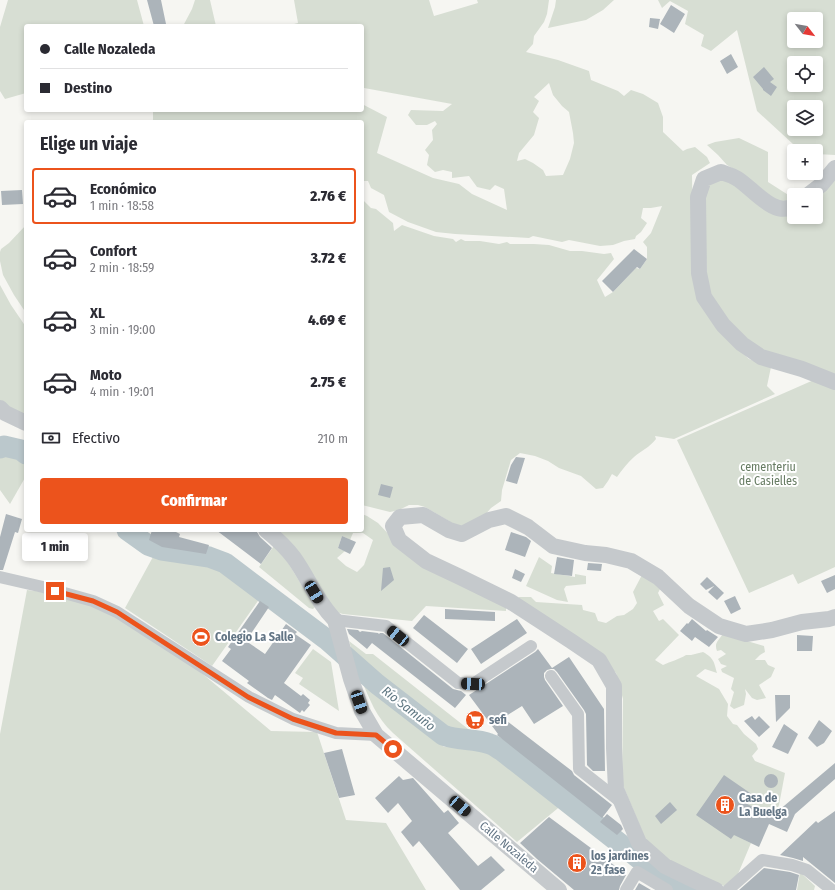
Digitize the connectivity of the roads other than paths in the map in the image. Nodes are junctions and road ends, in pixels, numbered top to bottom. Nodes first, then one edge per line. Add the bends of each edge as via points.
1 (835, 168) edge
2 (817, 188) edge
3 (787, 208) edge
4 (835, 382) edge
5 (0, 408) edge
6 (24, 422) edge
7 (268, 532) edge
8 (0, 577) edge
9 (332, 617) junction
10 (835, 618) edge
11 (531, 646) dead end
12 (551, 676) dead end
13 (376, 735) junction
14 (622, 802) junction
15 (559, 890) edge
16 (626, 890) edge
17 (667, 890) edge
18 (716, 890) edge
19 (728, 890) edge
20 (832, 890) edge

1 - 2 street
3 - 4 street via 778,209 736,178 721,172 704,179 698,196 699,273 704,297 724,325 742,344 761,357
5 - 6 street
7 - 9 street, Calle Nozaleda via 281,542 294,559 320,603
8 - 13 street via 93,601 117,612 248,697 293,719 336,733
9 - 11 street via 386,626 458,683 473,684
9 - 13 street, Calle Nozaleda via 362,711
10 - 14 street via 746,634 719,626 689,606 658,577 631,561 553,546 528,527 506,516 489,520 462,534 449,530 424,515 400,517 393,526 399,540 426,561 511,602 599,660 614,686 616,789
12 - 14 street via 578,714 579,769
13 - 15 street, Calle Nozaleda
14 - 18 street via 639,842 665,866
16 - 17 street via 637,872
19 - 20 street via 762,860 807,870

